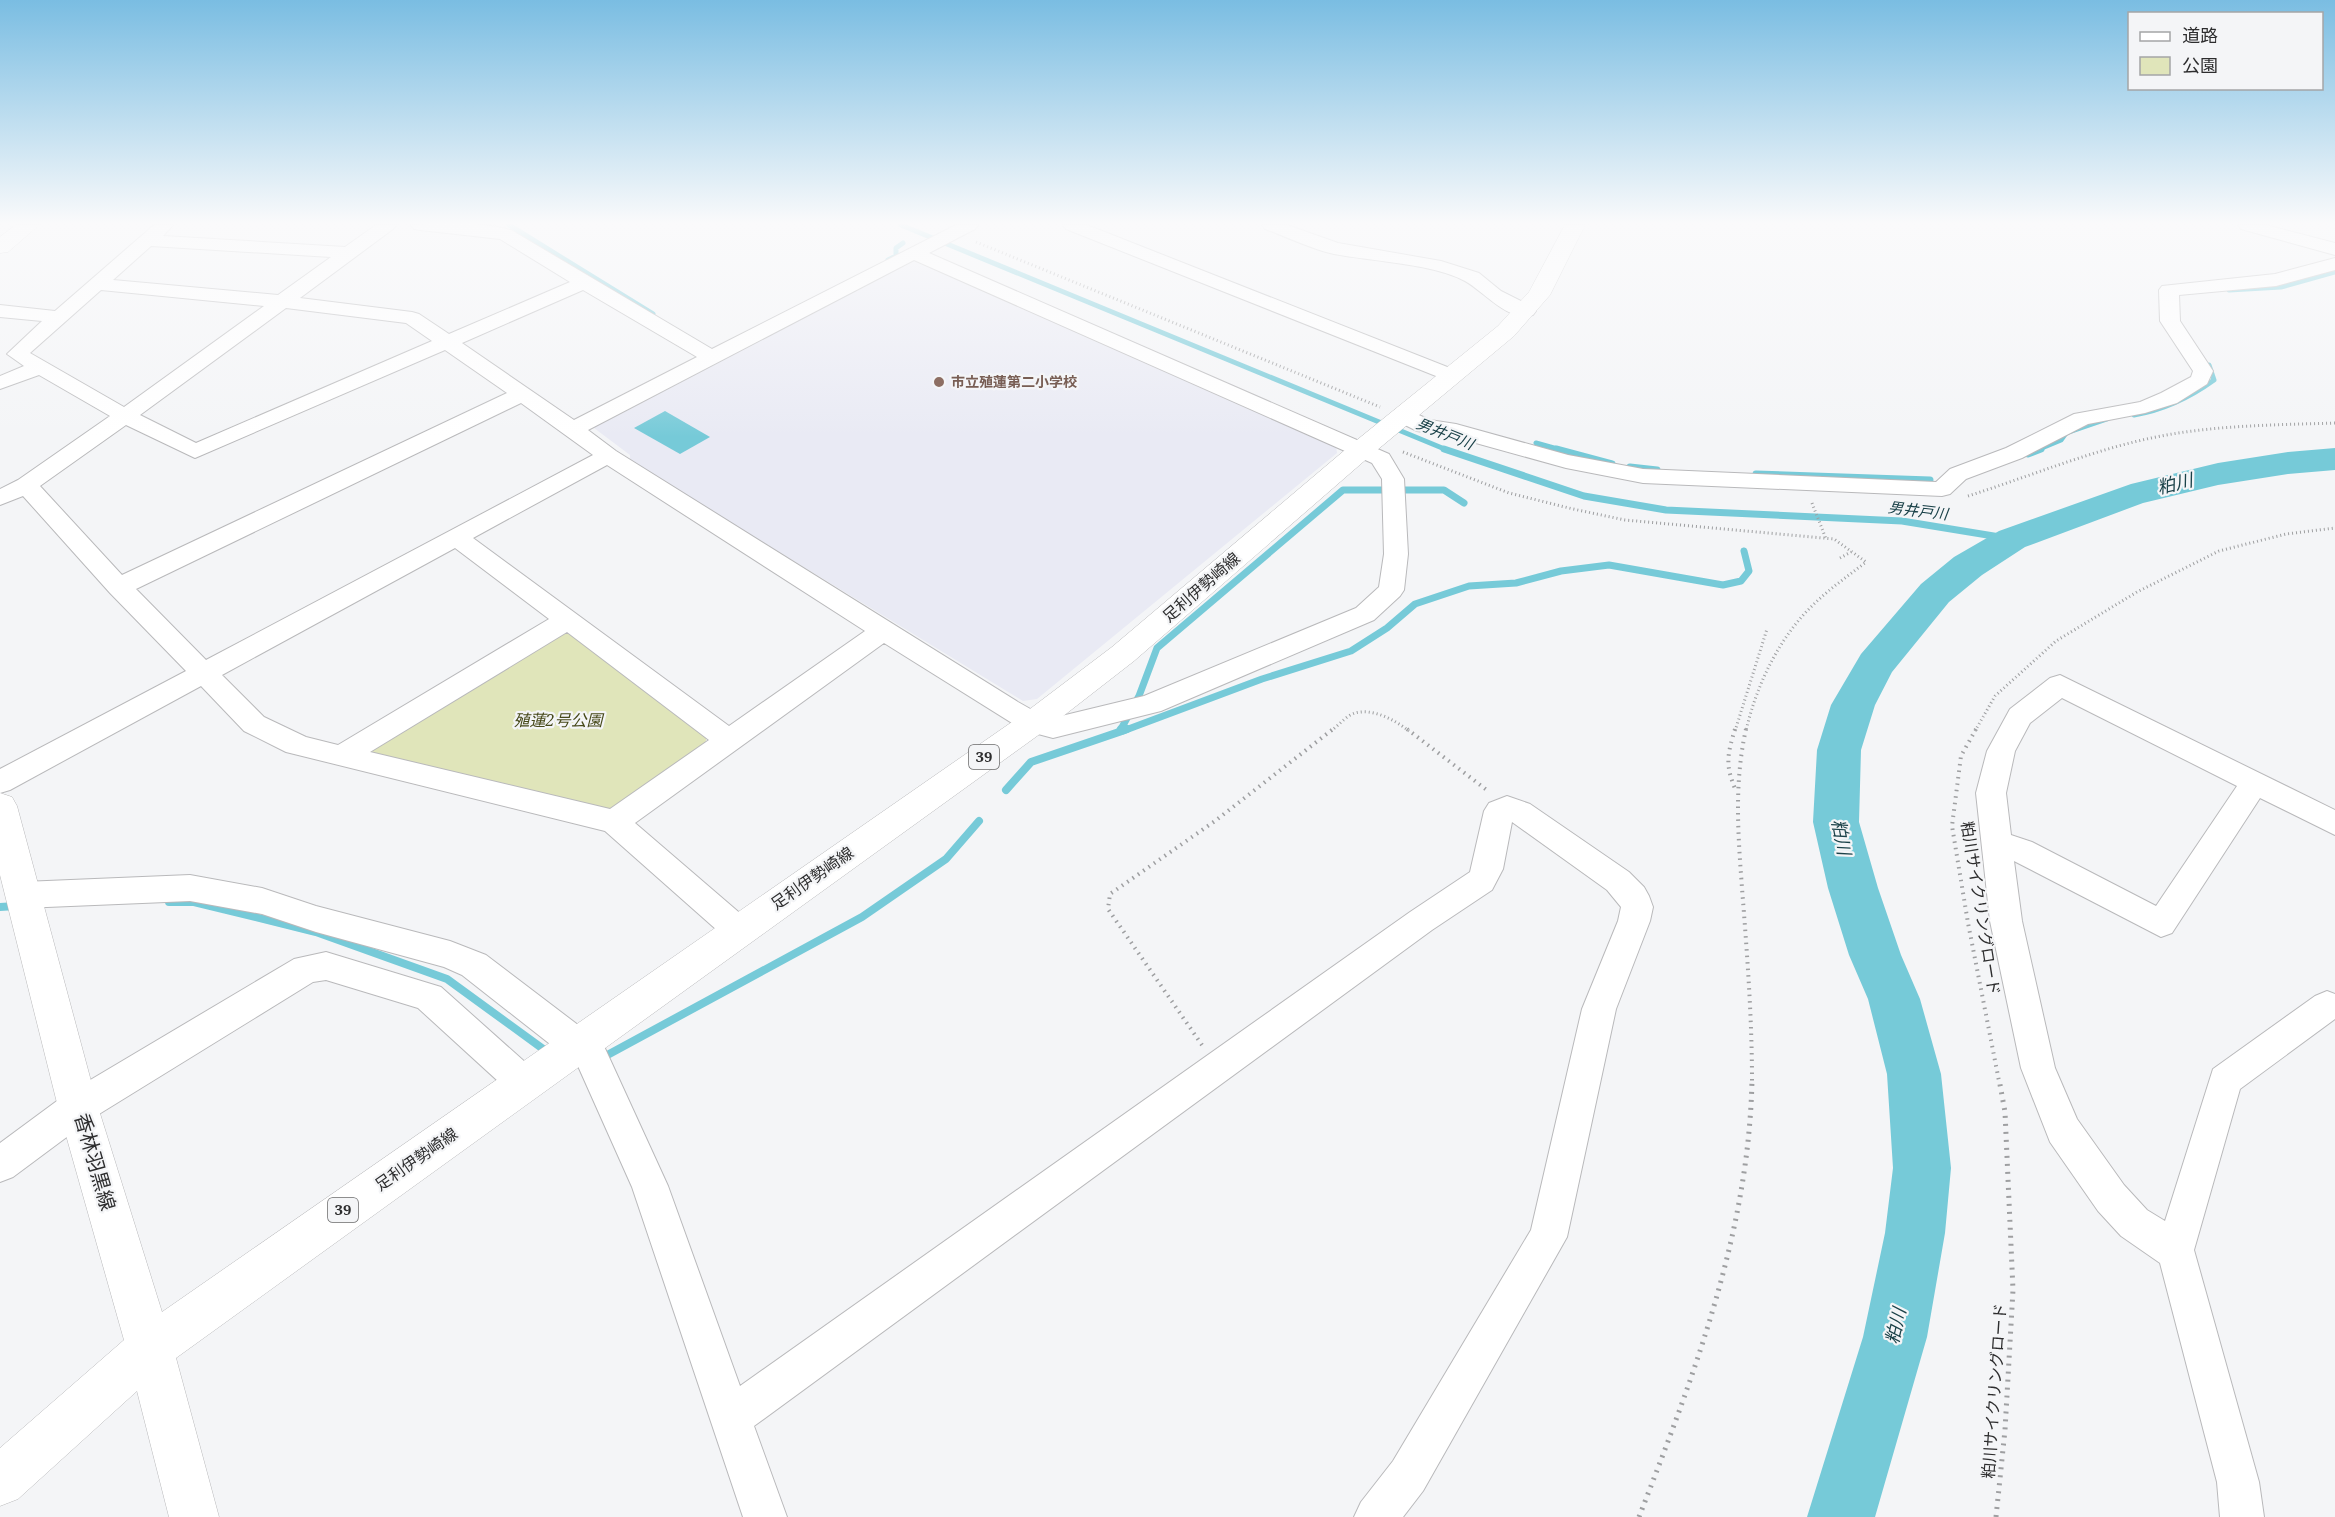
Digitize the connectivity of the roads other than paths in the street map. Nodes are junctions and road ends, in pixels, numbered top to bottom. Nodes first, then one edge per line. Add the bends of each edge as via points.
1 (83, 296) edge
2 (212, 296) edge
3 (292, 296) edge
4 (555, 296) edge
5 (606, 296) edge
6 (634, 296) edge
7 (831, 296) edge
8 (1042, 296) edge
9 (1251, 296) edge
10 (1496, 296) edge
11 (1539, 296) edge
12 (2169, 296) edge
13 (282, 303) junction
14 (0, 311) edge
15 (1526, 311) junction
16 (59, 317) junction
17 (448, 342) junction
18 (711, 357) junction
19 (38, 368) junction
20 (1453, 376) junction
21 (0, 383) edge
22 (523, 394) junction
23 (125, 416) junction
24 (573, 429) junction
25 (1386, 430) junction
26 (608, 456) junction
27 (26, 485) junction
28 (0, 498) edge
29 (457, 538) junction
30 (119, 587) junction
31 (568, 620) junction
32 (884, 630) junction
33 (204, 673) junction
34 (1033, 723) junction
35 (729, 740) junction
36 (342, 756) junction
37 (0, 782) edge
38 (2255, 782) junction
39 (0, 806) edge
40 (614, 822) junction
41 (2335, 822) edge
42 (1996, 843) junction
43 (25, 903) junction
44 (738, 930) junction
45 (2327, 1006) dead end
46 (566, 1062) junction
47 (78, 1107) junction
48 (0, 1165) edge
49 (2175, 1250) junction
50 (150, 1348) junction
51 (731, 1418) junction
52 (0, 1481) edge
53 (194, 1517) edge
54 (765, 1517) edge
55 (1376, 1517) edge
56 (2242, 1517) edge

1 - 16 street
2 - 13 street
3 - 13 street
4 - 17 street
5 - 18 street
6 - 18 street via 710,342
7 - 18 street
8 - 25 street
9 - 20 street
10 - 15 street
11 - 15 main road, 足利伊勢崎線 / 39
12 - 25 street via 2170,321 2203,370 2200,380 2145,407 2082,420 2014,453 1958,474 1942,489 1643,476 1566,461 1448,429 1425,426
13 - 17 street via 412,318
13 - 23 street
14 - 16 street
15 - 20 main road, 足利伊勢崎線 / 39
16 - 19 street via 17,354
17 - 22 street
17 - 23 street via 195,451
18 - 24 street
19 - 21 street
19 - 23 street
20 - 25 main road, 足利伊勢崎線 / 39
22 - 24 street
22 - 30 street
23 - 27 street
24 - 26 street
25 - 34 main road, 足利伊勢崎線 / 39 via 1123,654
25 - 34 street via 1381,459 1393,478 1396,554 1391,590 1365,614 1151,704 1053,728
26 - 29 street
26 - 32 street
27 - 28 street
27 - 30 street
29 - 31 street
29 - 33 street
30 - 33 street
31 - 35 street
31 - 36 street
32 - 34 street
32 - 35 street
33 - 36 street via 254,724 319,753
33 - 37 street
34 - 44 main road, 足利伊勢崎線 / 39
35 - 40 street
36 - 40 street
38 - 41 street
38 - 42 street via 2161,924 2021,850
38 - 42 street via 2060,685 2020,717 2001,751 1991,793
39 - 43 main road, 香林羽黒線
40 - 44 street
42 - 49 street via 2006,921 2038,1068 2063,1130 2110,1198 2134,1223
43 - 46 street via 190,888 262,901 450,955 474,965
43 - 47 main road, 香林羽黒線
44 - 46 main road, 足利伊勢崎線 / 39
45 - 49 street via 2225,1080
46 - 47 street via 429,997 326,966 306,969
46 - 50 main road, 足利伊勢崎線 / 39
46 - 51 street via 650,1186
47 - 48 street
47 - 50 main road, 香林羽黒線
49 - 56 street via 2238,1482
50 - 52 main road, 足利伊勢崎線 / 39
50 - 53 main road, 香林羽黒線
51 - 54 street
51 - 55 street via 1480,882 1488,868 1499,811 1507,807 1520,812 1618,881 1633,896 1637,907 1599,1009 1548,1237 1408,1476

